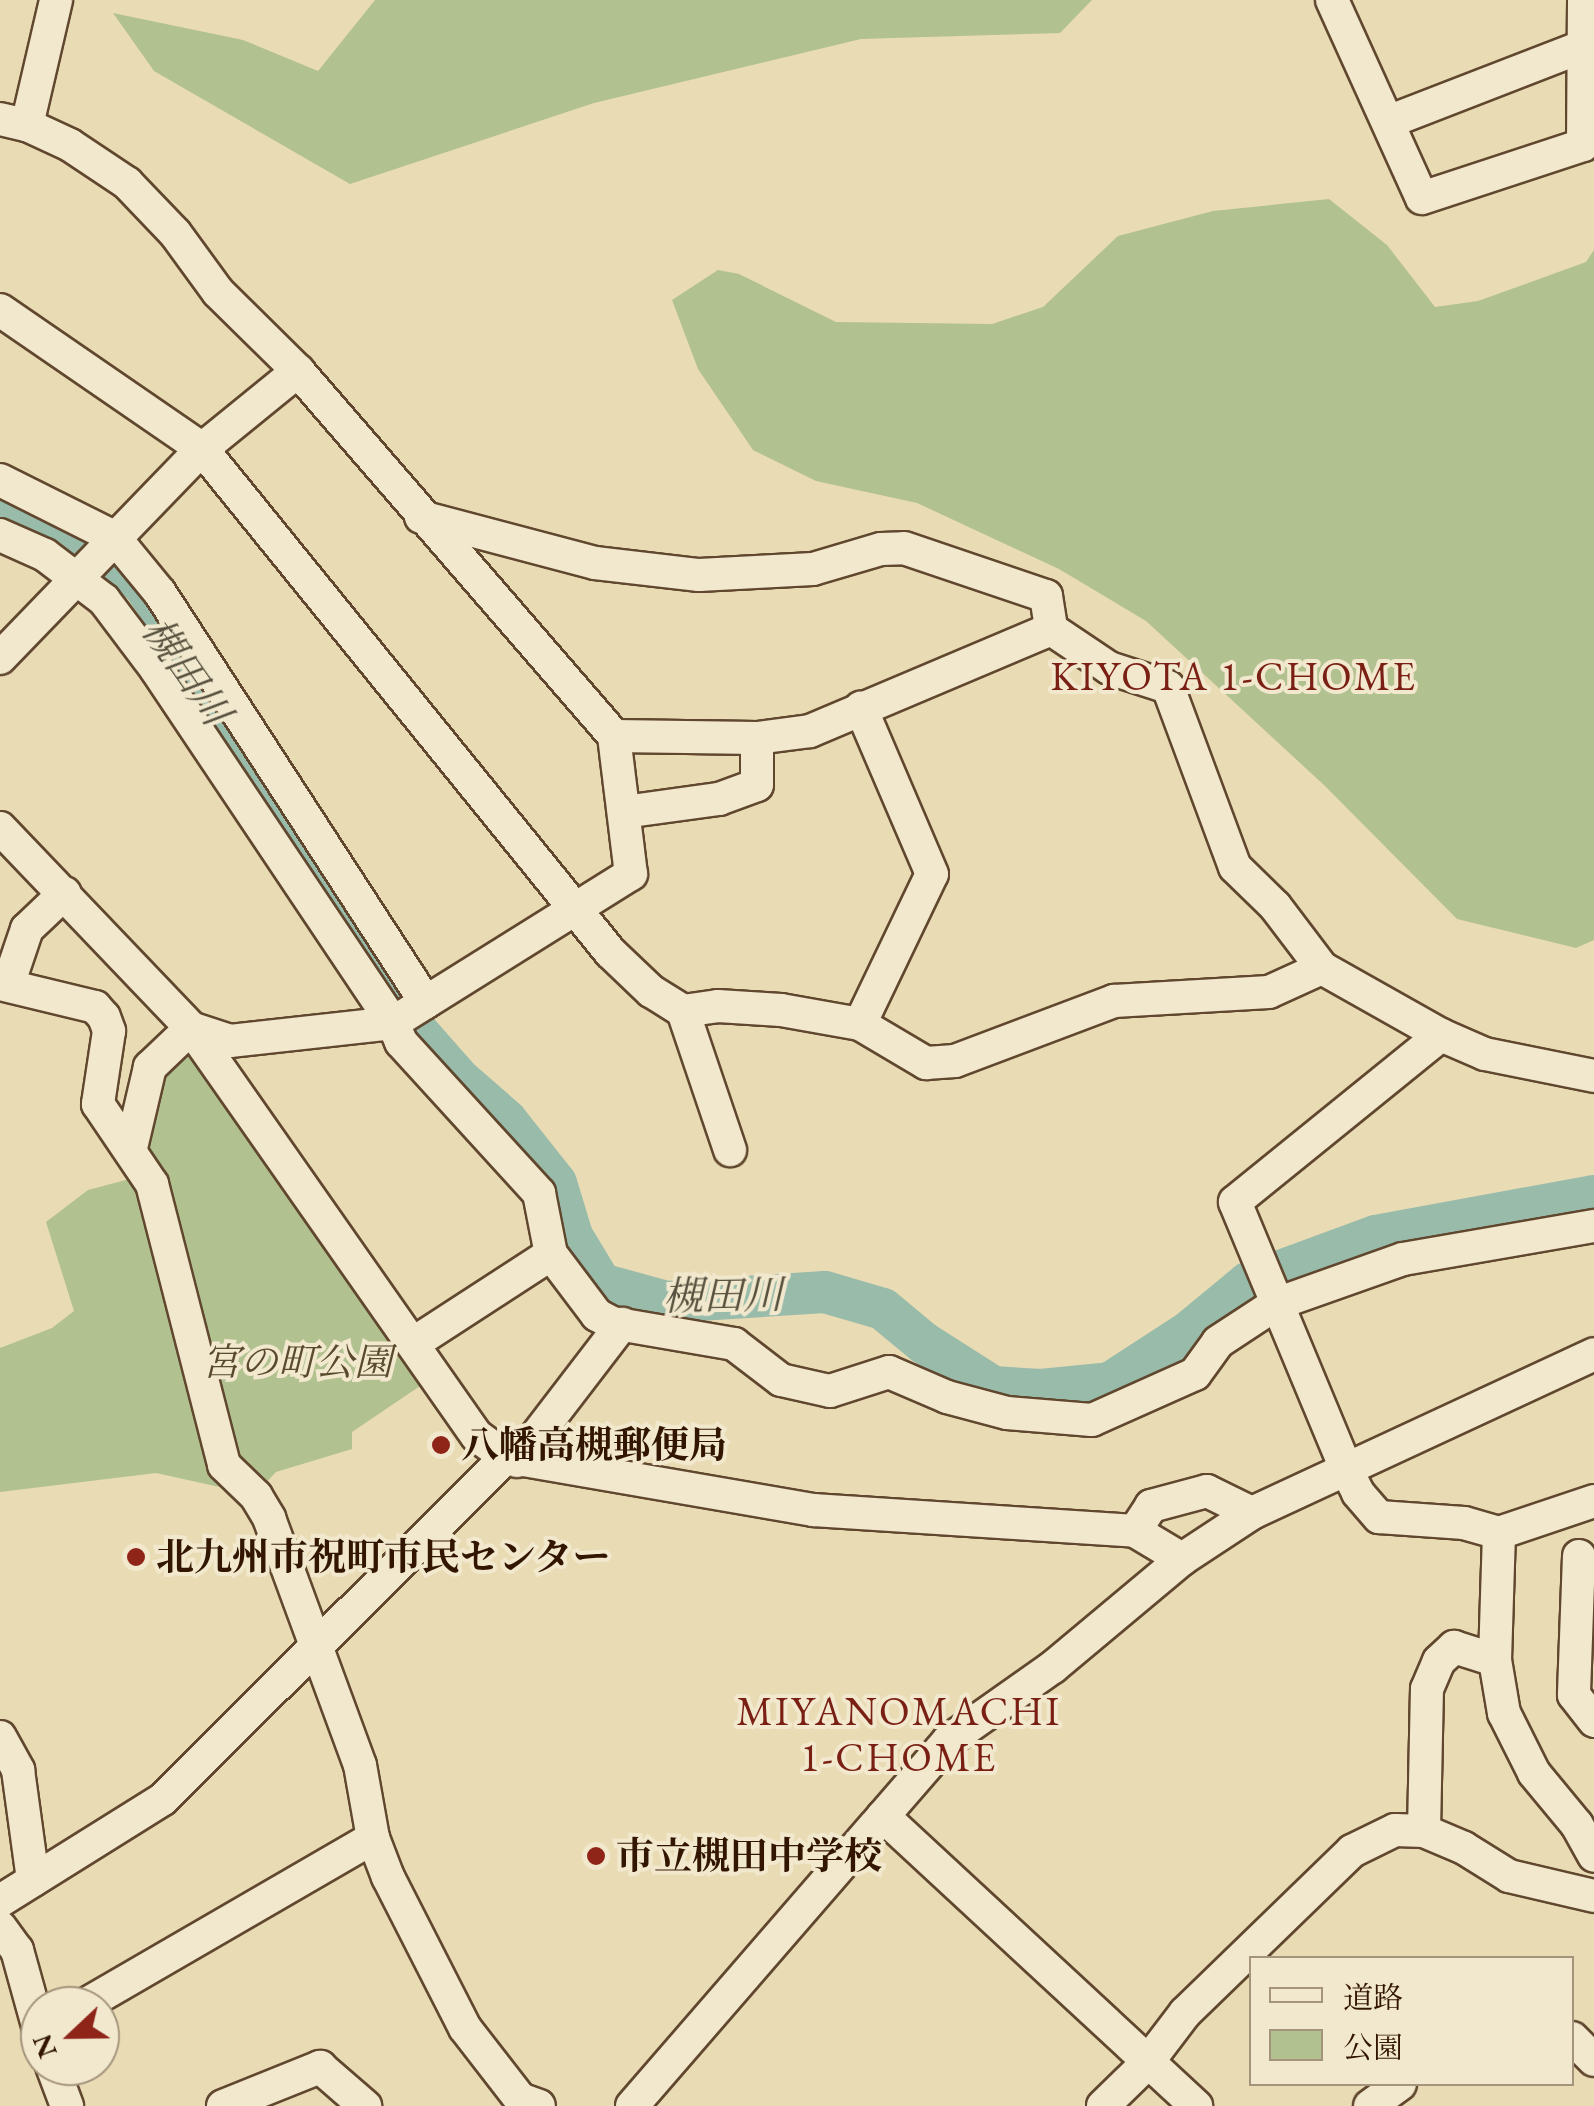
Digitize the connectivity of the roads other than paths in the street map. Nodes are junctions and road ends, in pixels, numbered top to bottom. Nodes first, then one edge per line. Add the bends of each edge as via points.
1 (56, 0) edge
2 (1584, 0) edge
3 (1334, 1) edge
4 (1584, 46) junction
5 (14, 122) edge
6 (1388, 122) junction
7 (0, 310) edge
8 (298, 372) junction
9 (202, 450) junction
10 (0, 480) edge
11 (421, 518) junction
12 (0, 535) edge
13 (95, 562) junction
14 (1051, 629) junction
15 (0, 658) edge
16 (861, 708) junction
17 (614, 736) junction
18 (758, 738) junction
19 (624, 812) junction
20 (0, 828) edge
21 (65, 893) junction
22 (576, 908) junction
23 (1322, 968) junction
24 (146, 978) junction
25 (4, 984) edge
26 (413, 1011) junction
27 (683, 1011) junction
28 (104, 1018) junction
29 (860, 1024) junction
30 (191, 1028) junction
31 (1441, 1035) junction
32 (1594, 1076) edge
33 (131, 1148) junction
34 (730, 1150) dead end
35 (1594, 1226) edge
36 (551, 1254) junction
37 (1268, 1285) junction
38 (622, 1324) junction
39 (414, 1343) junction
40 (1594, 1354) edge
41 (512, 1459) junction
42 (1346, 1468) junction
43 (1594, 1501) edge
44 (1555, 1512) junction
45 (1252, 1513) junction
46 (1134, 1531) junction
47 (1499, 1533) junction
48 (1182, 1559) junction
49 (1587, 1561) edge
50 (317, 1644) junction
51 (1495, 1660) junction
52 (1594, 1720) edge
53 (0, 1737) edge
54 (884, 1816) junction
55 (1424, 1831) junction
56 (372, 1838) junction
57 (1594, 1856) edge
58 (33, 1880) junction
59 (1594, 1896) edge
60 (0, 1901) edge
61 (0, 1927) edge
62 (27, 1986) edge
63 (117, 1986) edge
64 (1574, 2040) edge
65 (1594, 2060) edge
66 (1147, 2062) junction
67 (1405, 2092) edge
68 (223, 2106) edge
69 (365, 2106) edge
70 (539, 2106) edge
71 (632, 2106) edge
72 (1103, 2106) edge
73 (1196, 2106) edge
74 (1370, 2106) edge

1 - 5 street via 43,72
2 - 4 street
3 - 6 street
4 - 6 street
4 - 6 street via 1583,145 1422,198
5 - 8 street via 70,145 127,183 176,233 218,292
7 - 9 street
8 - 9 street
8 - 11 street
9 - 13 street
9 - 22 street
10 - 13 street
11 - 14 street via 595,563 699,575 813,569 904,548 1046,596
11 - 17 street
12 - 13 street via 44,555
13 - 15 street
13 - 26 street via 104,600
13 - 26 street via 160,592
14 - 16 street
14 - 23 street via 1109,668 1168,687 1235,867
16 - 18 street via 810,730
16 - 29 street via 932,874
17 - 18 street
17 - 19 street
18 - 19 street via 756,785 718,799
19 - 22 street via 632,874
20 - 21 street
21 - 24 street
21 - 25 street via 26,928
22 - 26 street
22 - 27 street via 631,974
23 - 29 street via 1269,992 1114,1000 955,1061 926,1063
23 - 31 street
24 - 28 street
24 - 30 street
25 - 28 street via 95,1007
26 - 30 street via 230,1041
26 - 36 street via 411,1054 539,1193
27 - 29 street via 734,1007
27 - 34 street
28 - 33 street via 109,1031 98,1104
30 - 33 street via 150,1067
30 - 39 street
31 - 32 street via 1485,1054
31 - 37 street via 1235,1202
33 - 50 street via 152,1184 224,1466 269,1518
35 - 37 street
36 - 38 street via 596,1315
36 - 39 street
37 - 38 street via 1195,1374 1092,1420 1008,1413 889,1372 830,1391 781,1380 734,1344
37 - 42 street
38 - 41 street
39 - 41 street via 477,1436
40 - 42 street
41 - 46 street via 813,1510
41 - 50 street
42 - 45 street
42 - 47 street via 1379,1517 1464,1523
43 - 44 street
44 - 47 street
44 - 49 street
45 - 46 street via 1206,1491 1151,1506
45 - 48 street
46 - 48 street
47 - 51 street
48 - 54 street via 1053,1667 948,1740
49 - 52 street via 1574,1696
50 - 56 street via 360,1764
50 - 58 street via 163,1799
51 - 55 street via 1454,1647 1427,1689
51 - 57 street via 1504,1713 1534,1772
53 - 58 street via 18,1770
54 - 66 street
54 - 71 street
55 - 59 street via 1509,1876
55 - 66 street via 1395,1830 1352,1851 1184,2013
56 - 63 street
56 - 70 street via 465,2028 520,2098
58 - 60 street
61 - 62 street via 17,1950
64 - 65 street
66 - 72 street
66 - 73 street
67 - 74 street
68 - 69 street via 320,2066

